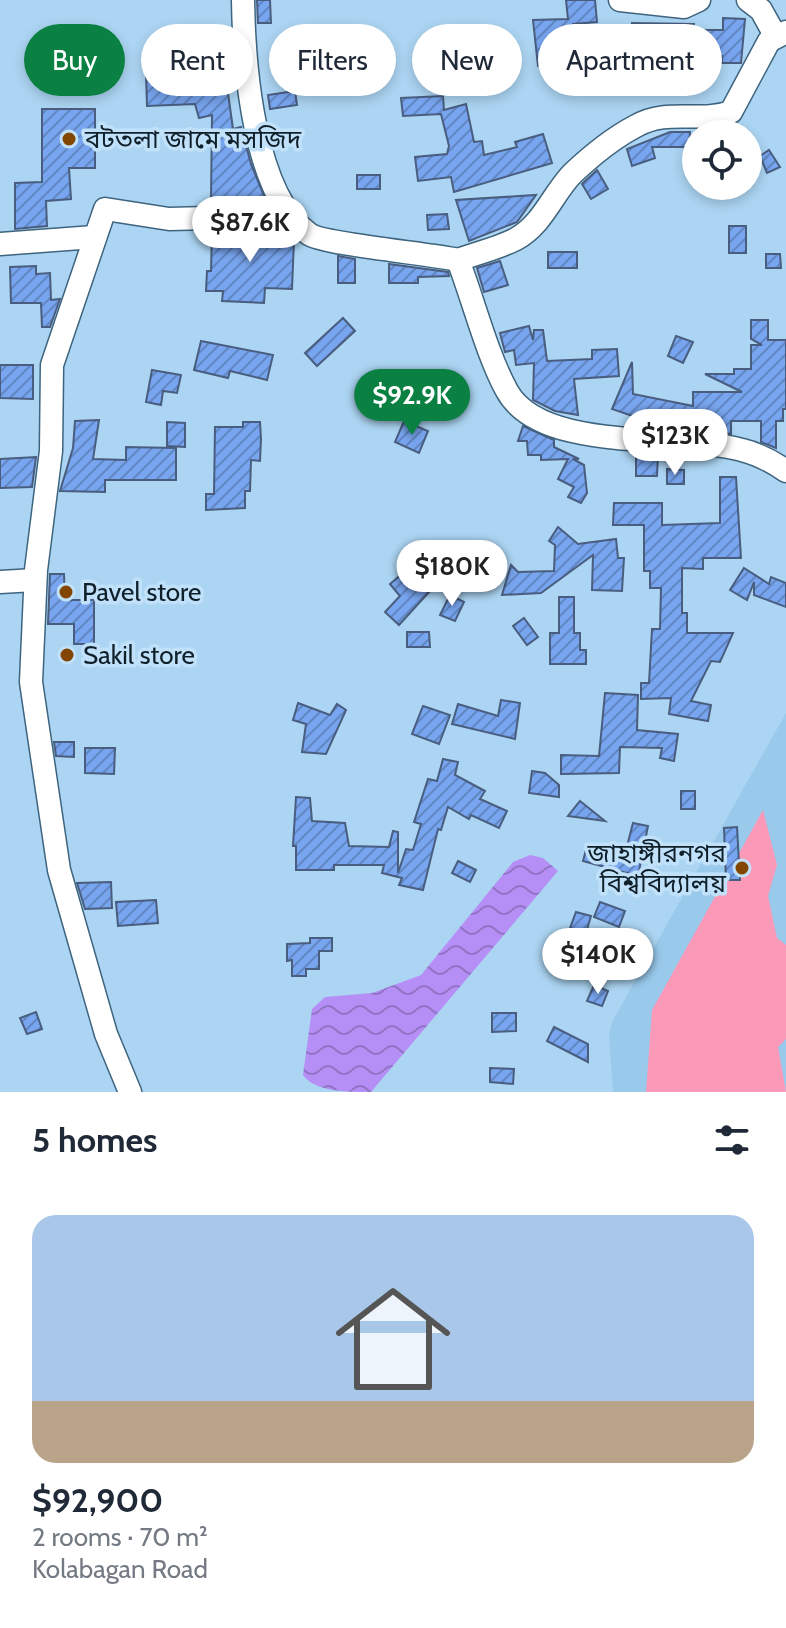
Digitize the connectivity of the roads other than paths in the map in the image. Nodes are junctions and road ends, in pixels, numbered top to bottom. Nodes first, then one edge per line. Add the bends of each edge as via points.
1 (243, 0) edge
2 (620, 0) edge
3 (699, 0) edge
4 (748, 0) edge
5 (781, 34) edge
6 (292, 216) junction
7 (94, 237) junction
8 (0, 244) edge
9 (458, 260) junction
10 (786, 471) edge
11 (35, 580) junction
12 (0, 582) edge
13 (130, 1092) edge

1 - 6 street via 256,121 271,182
2 - 3 street via 684,7
4 - 5 street
5 - 9 street via 769,41 731,112 715,118 673,114 639,124 571,176 546,213 517,239
6 - 7 street via 169,219 105,209
6 - 9 street via 310,236
7 - 8 street
7 - 11 street via 52,365 51,451
9 - 10 street via 507,391 533,417 593,434 743,450
11 - 12 street
11 - 13 street via 31,682 59,870 106,1034

